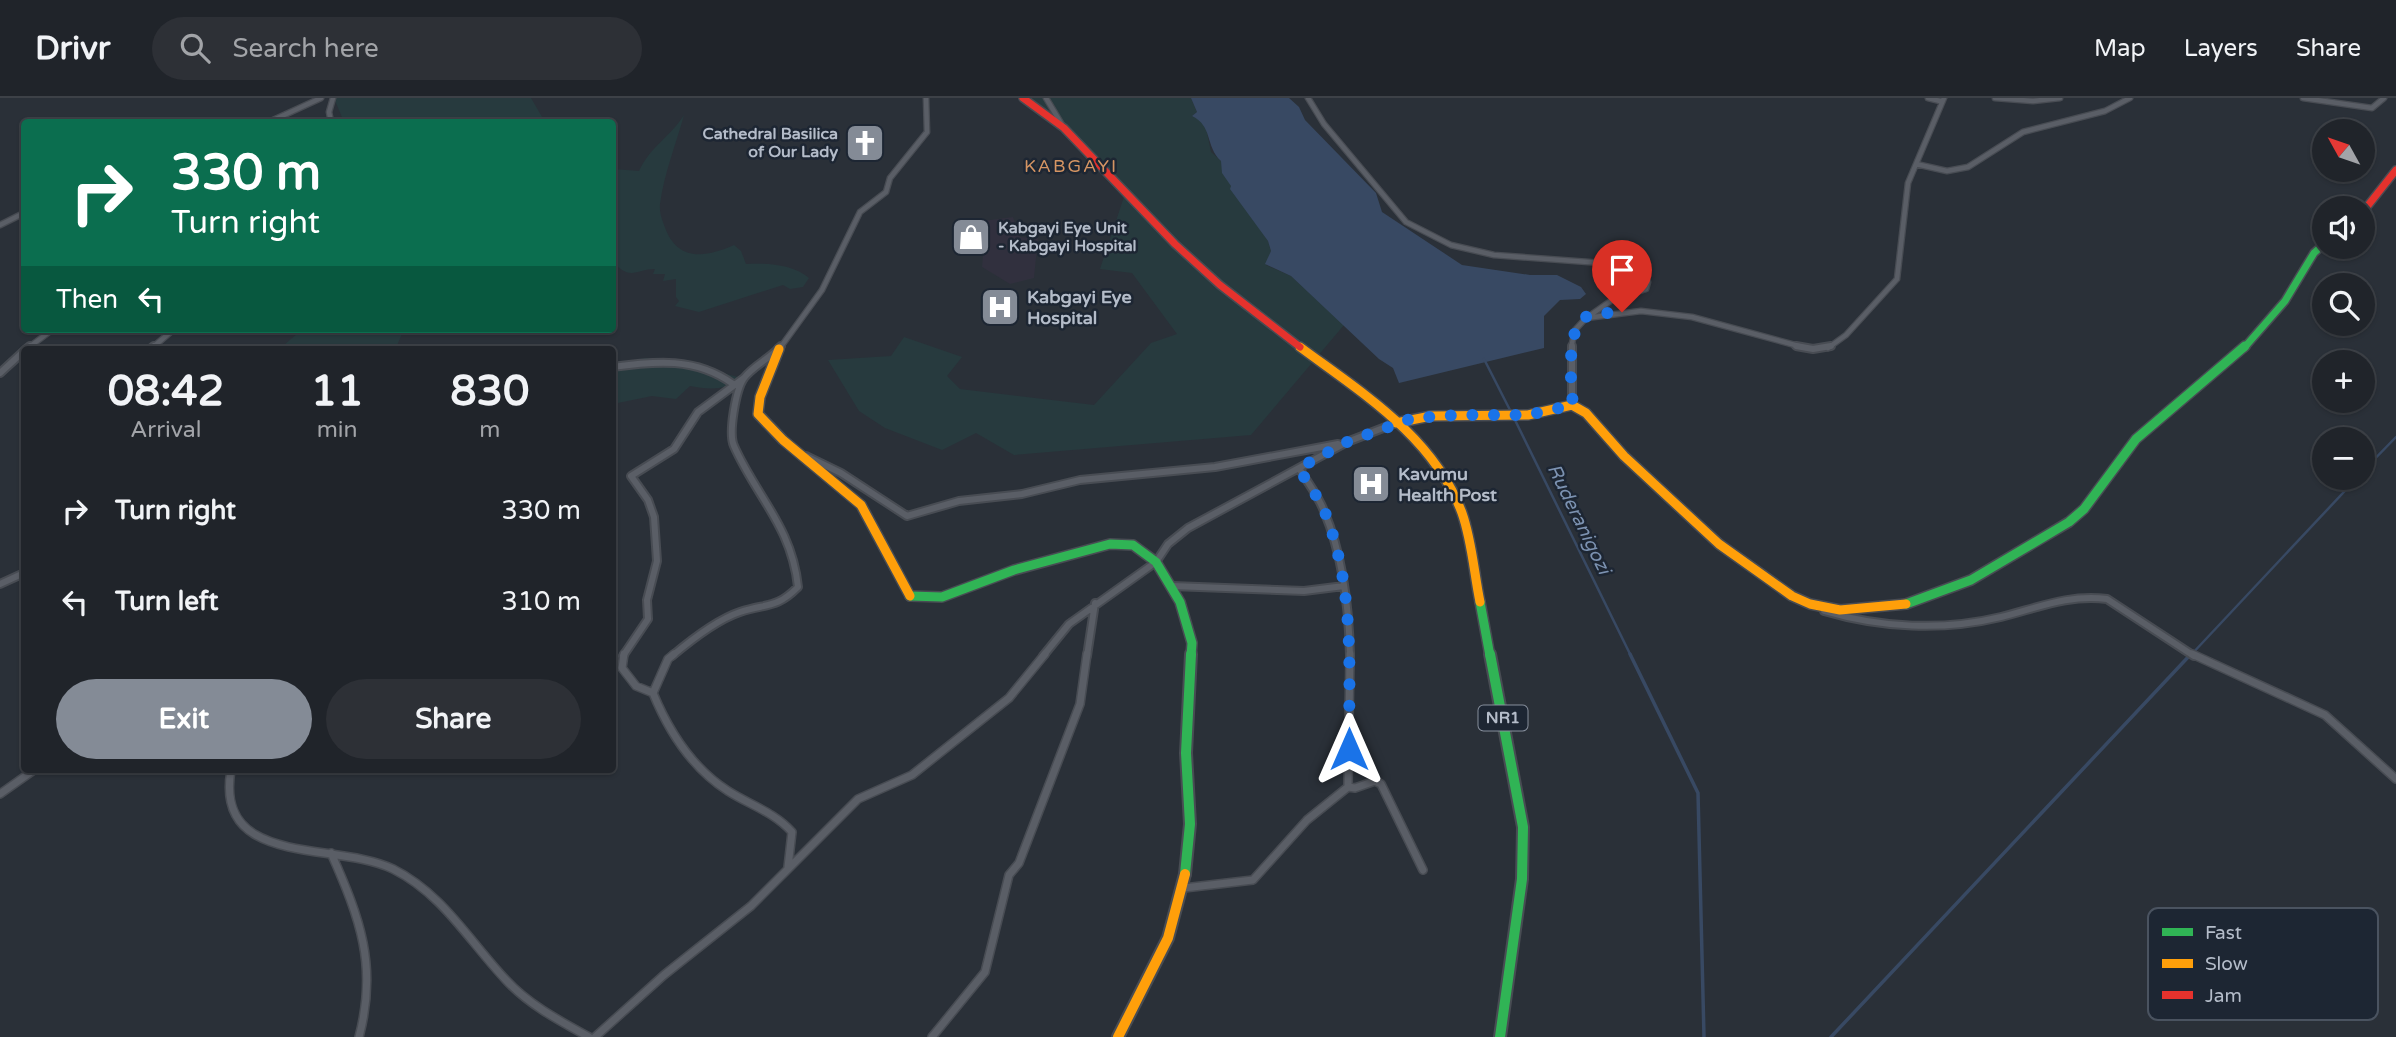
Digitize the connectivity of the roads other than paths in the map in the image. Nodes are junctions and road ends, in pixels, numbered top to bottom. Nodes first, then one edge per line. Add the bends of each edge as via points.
1 (321, 98) edge
2 (332, 98) edge
3 (926, 98) edge
4 (1023, 98) edge
5 (1046, 98) edge
6 (1308, 98) edge
7 (1928, 98) edge
8 (1995, 98) edge
9 (2060, 98) edge
10 (2130, 98) edge
11 (2303, 98) edge
12 (2384, 98) edge
13 (1942, 100) edge
14 (276, 119) edge
15 (330, 119) edge
16 (1064, 128) junction
17 (1916, 164) junction
18 (2396, 170) edge
19 (2375, 197) edge
20 (21, 214) edge
21 (0, 225) edge
22 (2312, 256) edge
23 (1589, 316) junction
24 (48, 333) edge
25 (169, 333) edge
26 (30, 346) edge
27 (154, 346) edge
28 (779, 349) junction
29 (21, 354) edge
30 (616, 367) edge
31 (0, 373) edge
32 (744, 378) junction
33 (733, 384) junction
34 (1573, 405) junction
35 (1396, 423) junction
36 (1347, 442) junction
37 (801, 454) junction
38 (1299, 468) junction
39 (1156, 562) junction
40 (21, 574) edge
41 (0, 584) edge
42 (1172, 586) junction
43 (1344, 586) junction
44 (1095, 603) junction
45 (1817, 606) junction
46 (653, 693) junction
47 (30, 773) edge
48 (231, 773) edge
49 (2396, 779) edge
50 (1348, 787) junction
51 (0, 794) edge
52 (331, 853) junction
53 (788, 869) junction
54 (1423, 870) dead end
55 (1184, 888) junction
56 (359, 1037) edge
57 (589, 1037) edge
58 (595, 1037) edge
59 (932, 1037) edge
60 (1118, 1037) edge
61 (1500, 1037) edge

1 - 14 street
2 - 15 street
3 - 28 street via 927,132 890,178 886,192 860,212 822,290
4 - 16 main road, NR1
5 - 16 street
6 - 23 street via 1399,216 1430,235 1494,256 1629,265 1644,274 1646,289 1612,300
7 - 13 street
8 - 9 street
10 - 17 street via 2088,116 2023,132 1969,167 1944,170
11 - 12 street via 2371,108
13 - 17 street
16 - 35 main road, NR1 via 1220,285
17 - 23 street via 1906,191 1897,279 1858,325 1828,348 1801,348 1676,312 1641,310
18 - 19 main road
20 - 21 street
22 - 45 main road via 2290,294 2240,352 2137,439 2084,509 2057,531 1971,580 1924,599 1879,610
23 - 34 street via 1575,330 1571,344
24 - 26 street
25 - 27 street
28 - 32 street
28 - 37 main road via 758,394 758,414
29 - 31 street
30 - 33 street via 677,362 720,374
32 - 33 street
32 - 46 street via 733,413 732,443 776,515 796,566 797,587 783,602 738,612 689,641 668,659
33 - 46 street via 698,412 674,449 631,476 654,517 657,561 647,600 648,619 623,656 622,668 636,686
34 - 35 main road via 1528,415 1444,415
34 - 45 main road via 1719,544 1784,591
35 - 36 street
35 - 61 main road, NR1 via 1438,464 1460,509 1518,790 1524,839 1522,879
36 - 37 street via 1215,467 1080,480 1022,494 959,501 907,516 826,464
36 - 38 street
37 - 39 main road via 861,505 895,564 904,590 919,599 942,597 1014,570 1110,544 1133,545
38 - 39 street via 1201,520 1168,544
38 - 43 street via 1323,509
39 - 42 main road
39 - 44 street
40 - 41 street
42 - 43 street via 1296,591
42 - 55 main road via 1188,621 1192,643 1186,753 1190,824
43 - 50 street via 1349,645
44 - 53 street via 1069,624 1009,698 912,775 859,799
44 - 59 street via 1080,704 1019,863 1009,876 985,972
45 - 49 street via 1836,615 1877,622 1932,624 2000,617 2064,601 2107,599 2199,659 2325,715
46 - 53 street via 666,723 707,775 731,793 765,808 792,832
47 - 51 street
48 - 52 street via 230,809 246,832 267,842
50 - 54 street via 1375,781 1381,784
50 - 55 street via 1307,820 1253,880
52 - 56 street via 354,903 370,970 369,1000
52 - 57 street via 373,861 430,891 466,927 506,980 539,1007
53 - 58 street
55 - 60 main road via 1168,940

